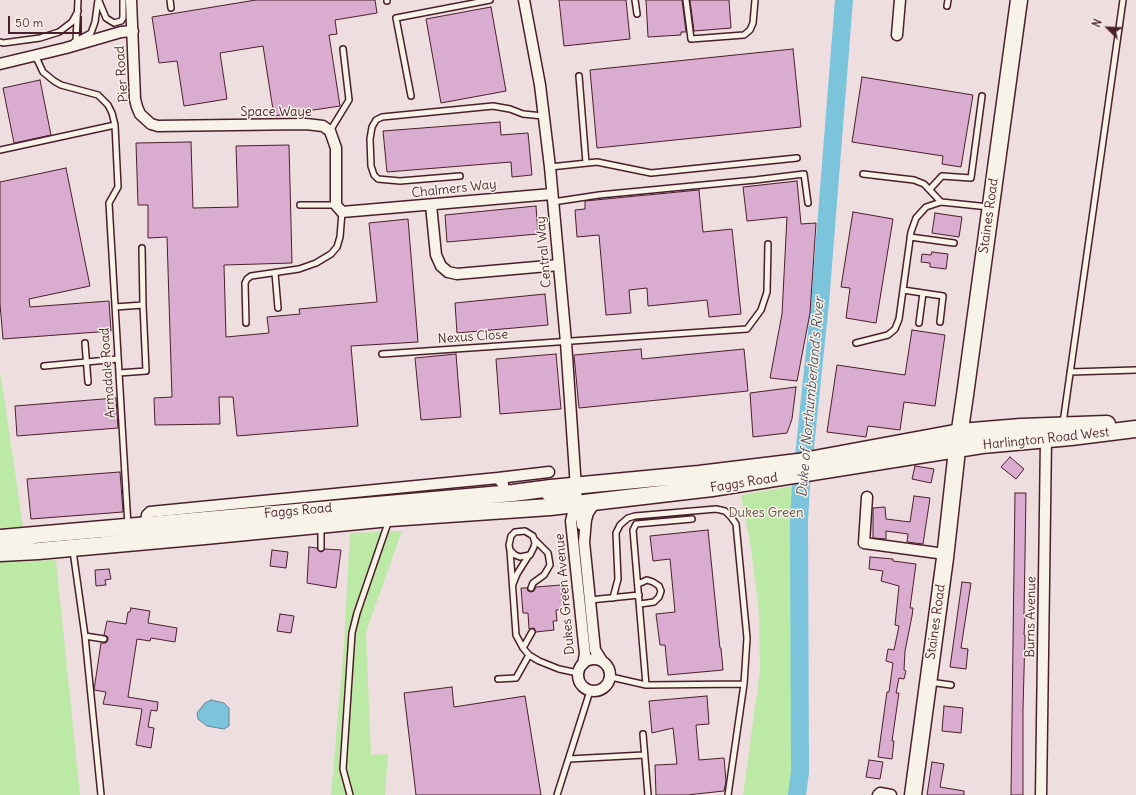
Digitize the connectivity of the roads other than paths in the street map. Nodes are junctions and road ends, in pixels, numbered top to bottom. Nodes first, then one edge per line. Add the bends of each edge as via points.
1 (78, 0) edge
2 (98, 0) edge
3 (123, 0) edge
4 (131, 0) edge
5 (170, 0) edge
6 (490, 0) edge
7 (524, 0) edge
8 (635, 0) edge
9 (686, 0) edge
10 (755, 0) edge
11 (900, 0) edge
12 (1019, 0) edge
13 (1123, 0) edge
14 (170, 8) dead end
15 (78, 11) junction
16 (637, 14) dead end
17 (133, 31) junction
18 (897, 35) dead end
19 (76, 40) junction
20 (0, 42) edge
21 (66, 48) junction
22 (343, 49) dead end
23 (35, 55) junction
24 (0, 64) edge
25 (579, 76) dead end
26 (411, 96) dead end
27 (982, 96) dead end
28 (543, 116) junction
29 (146, 120) joint
30 (115, 125) junction
31 (330, 131) junction
32 (0, 150) edge
33 (797, 158) dead end
34 (586, 163) junction
35 (550, 167) junction
36 (863, 174) dead end
37 (460, 176) dead end
38 (930, 190) junction
39 (552, 198) junction
40 (941, 202) junction
41 (808, 203) dead end
42 (431, 205) junction
43 (300, 206) dead end
44 (990, 207) junction
45 (339, 208) junction
46 (910, 237) junction
47 (954, 243) dead end
48 (768, 244) dead end
49 (142, 248) dead end
50 (559, 265) junction
51 (275, 272) junction
52 (903, 290) junction
53 (923, 293) junction
54 (143, 305) junction
55 (115, 307) junction
56 (278, 308) dead end
57 (940, 322) dead end
58 (246, 323) dead end
59 (919, 323) dead end
60 (566, 342) junction
61 (86, 343) dead end
62 (856, 343) dead end
63 (382, 354) dead end
64 (118, 359) junction
65 (87, 362) junction
66 (44, 366) dead end
67 (1136, 370) edge
68 (1070, 372) junction
69 (119, 373) junction
70 (88, 382) dead end
71 (1136, 424) edge
72 (1062, 425) junction
73 (1136, 430) edge
74 (960, 432) junction
75 (1046, 439) junction
76 (957, 450) junction
77 (840, 460) junction
78 (549, 472) dead end
79 (750, 476) junction
80 (498, 478) junction
81 (508, 493) junction
82 (586, 493) junction
83 (867, 497) dead end
84 (550, 507) junction
85 (325, 516) junction
86 (390, 518) junction
87 (692, 519) dead end
88 (571, 522) junction
89 (135, 534) junction
90 (0, 538) edge
91 (534, 539) junction
92 (584, 542) junction
93 (72, 548) junction
94 (320, 548) dead end
95 (510, 550) junction
96 (0, 553) edge
97 (530, 554) junction
98 (945, 554) junction
99 (638, 584) junction
100 (512, 587) junction
101 (531, 588) dead end
102 (639, 595) junction
103 (613, 598) junction
104 (590, 600) junction
105 (640, 604) junction
106 (532, 632) dead end
107 (85, 636) junction
108 (104, 639) dead end
109 (523, 648) junction
110 (529, 655) junction
111 (602, 661) junction
112 (580, 668) junction
113 (610, 677) junction
114 (498, 679) dead end
115 (928, 682) junction
116 (744, 684) junction
117 (646, 685) junction
118 (951, 685) dead end
119 (590, 691) junction
120 (643, 734) dead end
121 (644, 755) junction
122 (569, 759) junction
123 (101, 795) edge
124 (350, 795) edge
125 (557, 795) edge
126 (648, 795) edge
127 (728, 795) edge
128 (878, 795) edge
129 (891, 795) edge
130 (914, 795) edge
131 (1041, 795) edge

1 - 15 lane
2 - 3 lane via 106,18 114,23 123,18
2 - 19 lane via 95,22 90,33
4 - 17 street, Pier Road
5 - 14 lane
6 - 26 lane via 396,18
7 - 28 street, Central Way via 540,85
8 - 16 lane
9 - 10 lane via 691,39 744,35 753,23
11 - 18 street
12 - 44 main road, Staines Road
13 - 68 lane
15 - 19 lane
15 - 20 lane via 72,22 59,32 40,38
17 - 21 street
17 - 29 street, Pier Road via 135,99
19 - 21 lane
21 - 23 street
22 - 31 lane via 349,100
23 - 24 street
23 - 30 lane via 43,72 54,81 98,95 108,105
25 - 34 lane
27 - 38 lane via 971,178 942,176
28 - 35 street, Central Way
28 - 37 lane via 493,106 382,116 376,120 370,139 371,166 378,178 400,181
29 - 31 street, Space Waye via 158,126 306,124 323,126
30 - 32 lane
30 - 55 lane, Armadale Road via 118,187 109,203
31 - 45 street via 336,148
33 - 34 lane via 651,173 597,162
34 - 35 lane
35 - 39 street, Central Way
36 - 38 lane via 914,180
38 - 40 lane
39 - 41 lane via 804,174
39 - 42 street, Chalmers Way
39 - 50 street, Central Way
40 - 44 lane
40 - 46 lane via 926,207 916,218
42 - 45 street, Chalmers Way via 358,211
42 - 50 street via 436,255 441,266 448,272 458,274
43 - 45 lane
44 - 74 main road, Staines Road
45 - 51 lane via 340,237 337,247 331,254 299,269
46 - 47 lane
46 - 52 lane
48 - 60 lane, Nexus Close via 767,292 761,310 747,329
49 - 54 lane
50 - 60 street, Central Way
51 - 56 lane
51 - 58 lane via 247,279
52 - 53 lane
52 - 62 lane via 895,329 888,335
53 - 57 lane via 944,296
53 - 59 lane
54 - 55 lane
54 - 69 lane via 146,371
55 - 64 lane, Armadale Road
60 - 63 lane, Nexus Close
60 - 82 street, Central Way
61 - 65 lane
64 - 65 lane
64 - 69 lane, Armadale Road
65 - 66 lane
65 - 70 lane
67 - 68 lane
68 - 72 lane
69 - 89 lane, Armadale Road
71 - 72 main road, Harlington Road West
72 - 74 main road, Harlington Road West
73 - 75 main road, Harlington Road West
74 - 76 main road, Staines Road
74 - 77 main road, Faggs Road
75 - 76 main road, Harlington Road West
75 - 131 street, Burns Avenue
76 - 77 main road, Faggs Road
76 - 98 main road, Staines Road
77 - 79 main road, Faggs Road via 798,462
78 - 80 street
79 - 82 main road, Faggs Road
79 - 82 main road, Faggs Road via 712,488 652,494
80 - 81 street
80 - 89 street via 150,512
81 - 82 main road, Faggs Road
81 - 85 main road, Faggs Road
82 - 84 main road, Faggs Road
82 - 88 street via 572,515
82 - 92 street, Dukes Green Avenue via 588,513
82 - 92 street, Dukes Green Avenue via 581,514
83 - 98 street via 864,543
84 - 86 main road, Faggs Road
84 - 88 street, Faggs Road via 562,510
85 - 86 main road, Faggs Road
85 - 89 main road, Faggs Road
85 - 94 lane
86 - 124 lane via 352,633 344,769
87 - 99 lane via 636,524 633,540
88 - 112 street, Dukes Green Avenue via 585,654
89 - 90 main road, Faggs Road
89 - 93 main road, Faggs Road
91 - 95 lane via 525,531 515,532 509,540
91 - 97 lane via 534,547
91 - 101 lane via 548,553 550,565
92 - 104 street, Dukes Green Avenue
93 - 96 main road, Faggs Road
93 - 107 lane
95 - 97 lane via 520,557
95 - 100 lane
97 - 100 lane via 516,574
98 - 115 main road, Staines Road
99 - 102 lane
99 - 105 lane via 647,580 659,586 661,591 659,598 654,602
100 - 109 lane via 516,635
102 - 103 lane
102 - 105 lane
103 - 104 lane
103 - 116 lane via 618,579 616,533 628,518 716,509 725,511 736,524 748,638
104 - 111 street, Dukes Green Avenue via 595,650
105 - 117 lane
106 - 109 lane
107 - 108 lane
107 - 123 lane
109 - 110 lane
110 - 112 lane via 559,669
110 - 114 lane via 516,678
111 - 112 street via 586,661
111 - 113 street via 609,667
112 - 119 street via 578,678 582,686
113 - 117 lane
113 - 119 street via 606,687 596,692
115 - 118 lane
115 - 130 main road, Staines Road
116 - 117 lane
116 - 127 lane
119 - 122 lane
120 - 121 lane
121 - 122 lane
121 - 126 lane
122 - 125 lane
128 - 129 street

